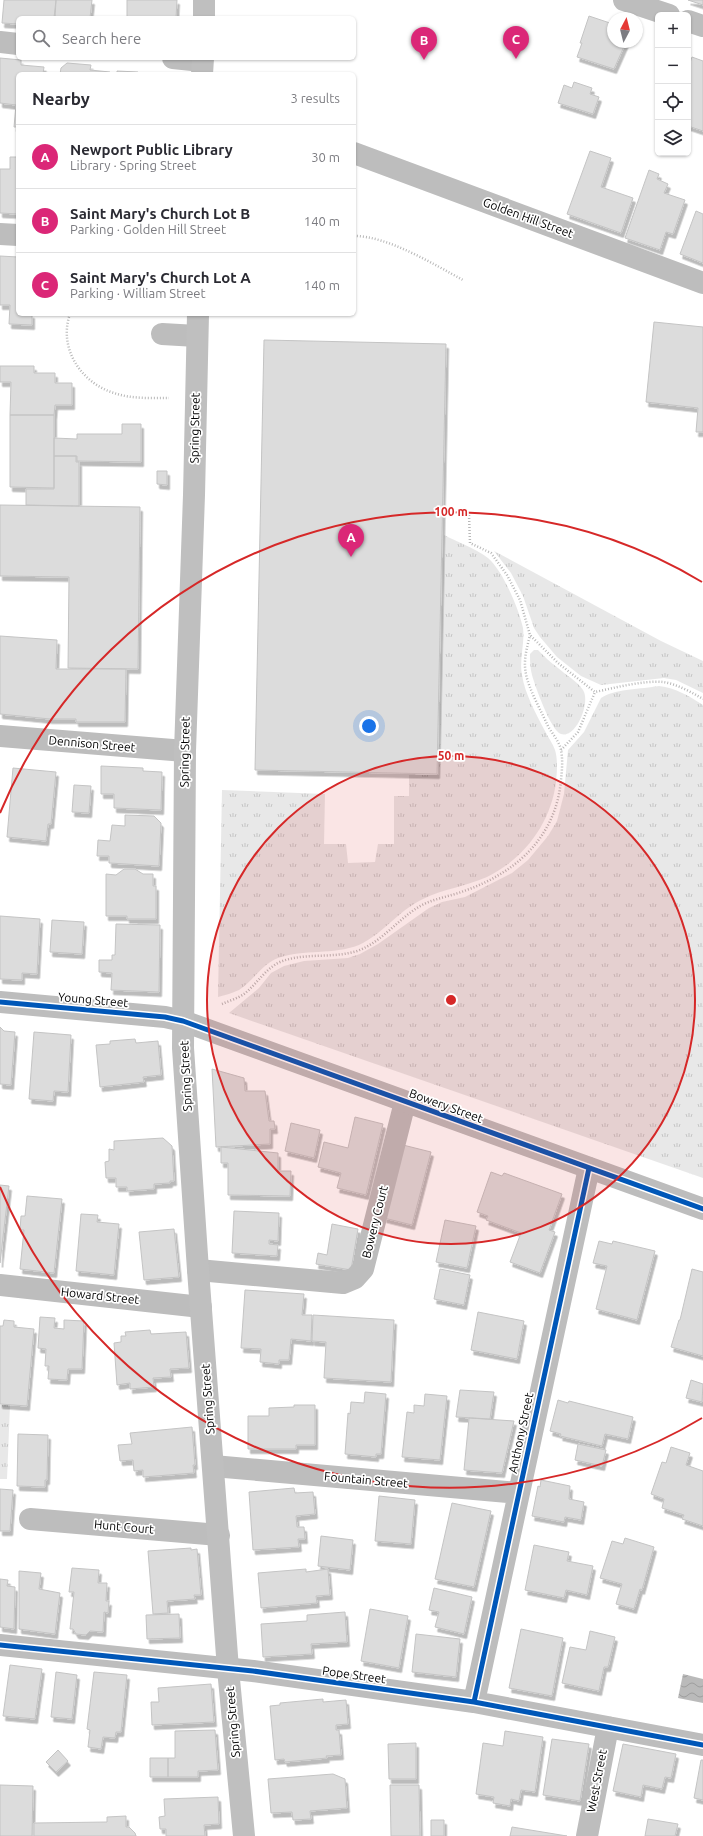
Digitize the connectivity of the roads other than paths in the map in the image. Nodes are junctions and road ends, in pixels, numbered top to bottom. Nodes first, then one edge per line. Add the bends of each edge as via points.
1 (204, 0) edge
2 (624, 0) edge
3 (660, 12) edge
4 (204, 16) edge
5 (691, 22) edge
6 (703, 26) edge
7 (0, 42) edge
8 (16, 44) edge
9 (183, 60) edge
10 (202, 64) edge
11 (356, 155) edge
12 (0, 234) edge
13 (16, 235) edge
14 (703, 283) edge
15 (198, 316) edge
16 (162, 334) dead end
17 (197, 336) junction
18 (0, 736) edge
19 (185, 751) junction
20 (0, 1002) edge
21 (184, 1021) junction
22 (405, 1102) junction
23 (589, 1168) junction
24 (703, 1209) edge
25 (198, 1270) junction
26 (0, 1285) edge
27 (200, 1307) junction
28 (213, 1466) junction
29 (519, 1493) junction
30 (30, 1519) dead end
31 (219, 1535) junction
32 (0, 1645) edge
33 (228, 1669) junction
34 (474, 1702) junction
35 (608, 1726) junction
36 (703, 1746) edge
37 (244, 1836) edge
38 (587, 1836) edge

1 - 4 main road
2 - 3 street
5 - 6 street
7 - 8 street
9 - 10 street
11 - 14 street, Golden Hill Street
12 - 13 street
15 - 17 main road, Spring Street
16 - 17 street
17 - 19 main road, Spring Street
18 - 19 street, Dennison Street
19 - 21 main road, Spring Street
20 - 21 street, Young Street via 165,1017
21 - 22 street, Bowery Street
21 - 25 main road, Spring Street via 183,1048
22 - 23 street, Bowery Street
22 - 25 street, Bowery Court via 363,1268 356,1278 343,1283
23 - 24 street, Bowery Street
23 - 29 street, Anthony Street
25 - 27 main road, Spring Street
26 - 27 street, Howard Street
27 - 28 main road, Spring Street
28 - 29 street, Fountain Street
28 - 31 main road, Spring Street
29 - 34 street, Anthony Street
30 - 31 street, Hunt Court
31 - 33 main road, Spring Street
32 - 33 street, Pope Street
33 - 34 street, Pope Street
33 - 37 main road, Spring Street
34 - 35 street, Pope Street
35 - 36 street, Pope Street
35 - 38 street, West Street

